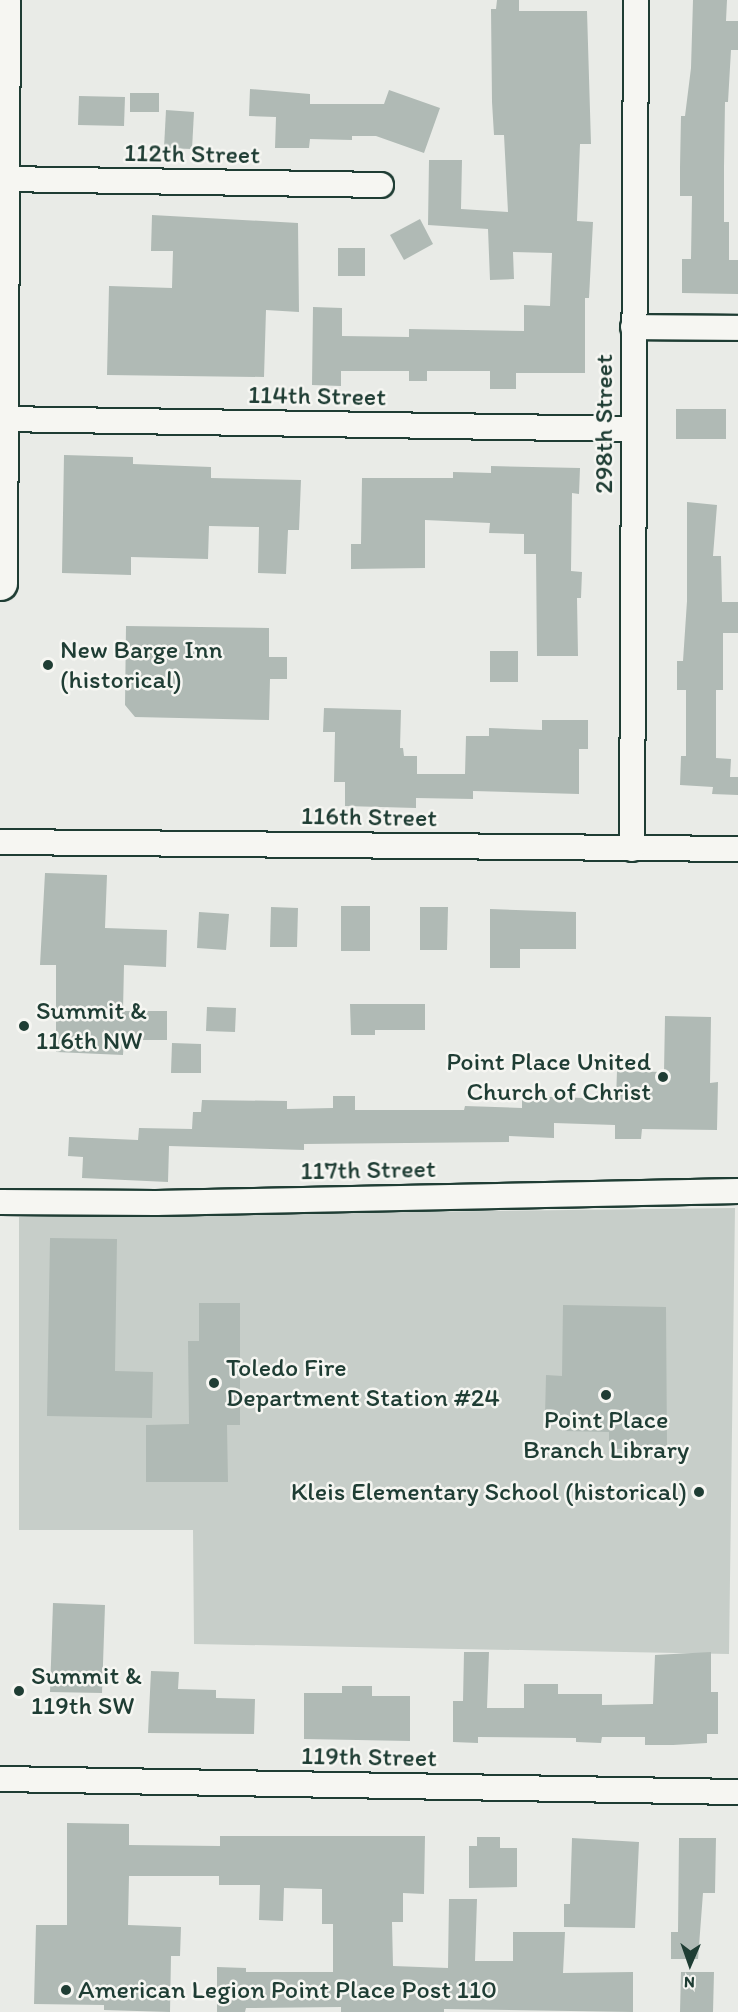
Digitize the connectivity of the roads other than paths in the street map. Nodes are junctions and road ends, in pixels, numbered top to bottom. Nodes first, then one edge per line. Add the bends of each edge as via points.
1 (3, 0) edge
2 (636, 0) edge
3 (2, 179) junction
4 (381, 185) dead end
5 (1, 253) edge
6 (633, 327) junction
7 (738, 328) edge
8 (1, 419) edge
9 (633, 429) junction
10 (0, 527) edge
11 (0, 583) edge
12 (0, 842) edge
13 (632, 849) junction
14 (738, 849) edge
15 (738, 1191) edge
16 (0, 1202) edge
17 (0, 1779) edge
18 (738, 1792) edge

1 - 3 main road
2 - 6 street, 298th Street
3 - 4 street, 112th Street
3 - 5 main road
5 - 8 main road
6 - 7 street
6 - 9 street, 298th Street
8 - 9 street, 114th Street
8 - 10 main road
9 - 13 street, 298th Street
10 - 11 main road
12 - 13 street, 116th Street
13 - 14 street, 116th Street
15 - 16 street, 117th Street via 168,1203
17 - 18 street, 119th Street

